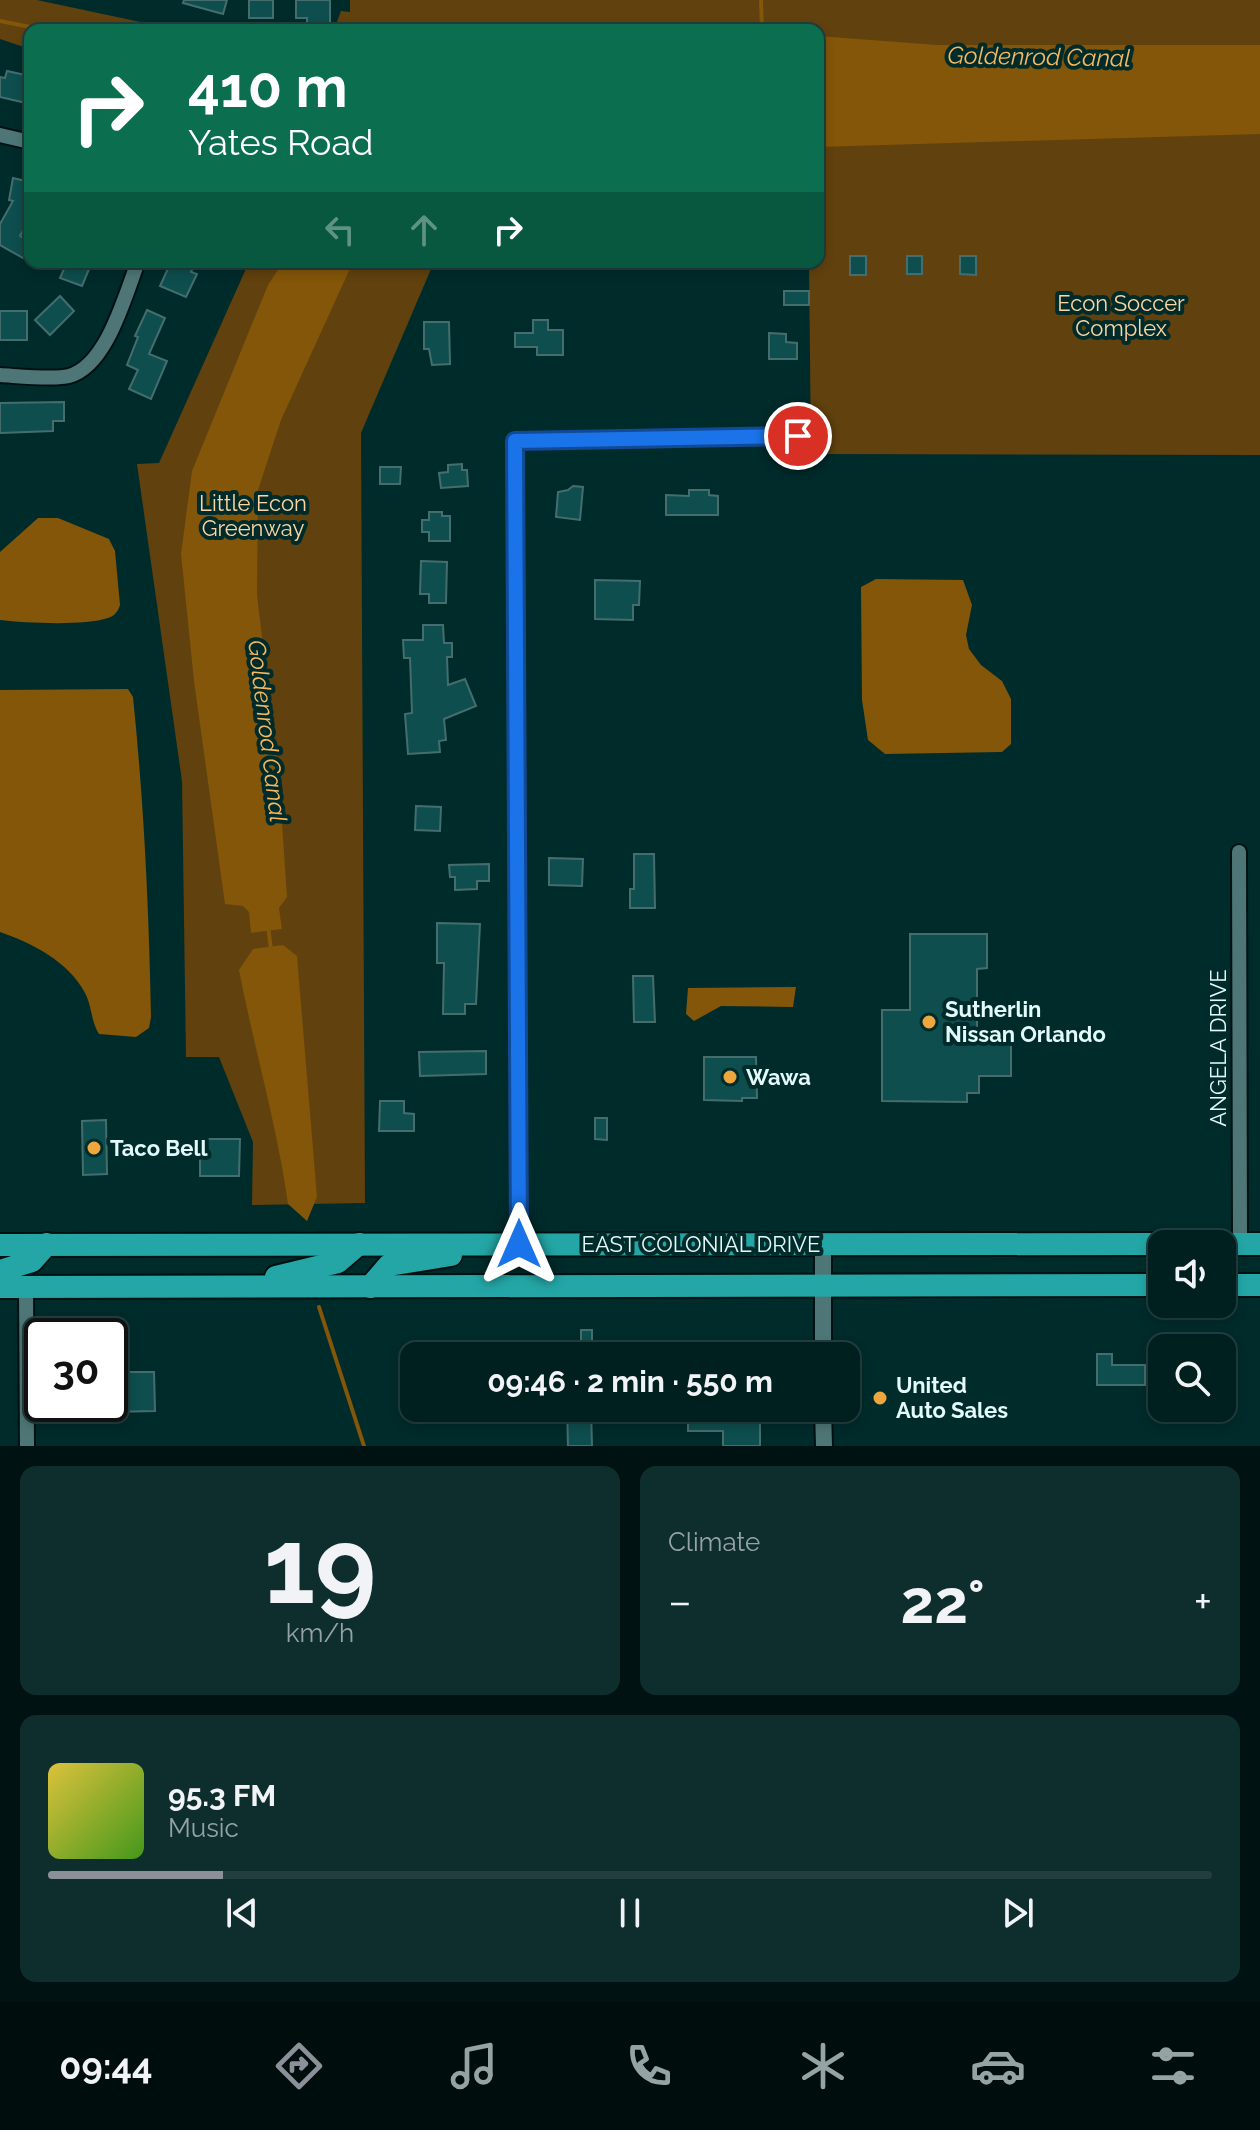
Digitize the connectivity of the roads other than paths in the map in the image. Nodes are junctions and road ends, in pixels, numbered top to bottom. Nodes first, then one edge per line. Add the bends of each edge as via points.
1 (0, 135) edge
2 (24, 141) edge
3 (136, 268) edge
4 (0, 375) edge
5 (810, 436) dead end
6 (1239, 852) dead end
7 (47, 1244) junction
8 (359, 1244) junction
9 (519, 1244) junction
10 (823, 1244) junction
11 (1148, 1244) edge
12 (1241, 1244) edge
13 (0, 1245) edge
14 (0, 1271) edge
15 (1148, 1276) edge
16 (823, 1285) junction
17 (1100, 1285) junction
18 (1148, 1285) edge
19 (1236, 1285) edge
20 (1260, 1285) edge
21 (0, 1287) edge
22 (26, 1287) junction
23 (191, 1287) junction
24 (370, 1287) junction
25 (823, 1342) edge
26 (823, 1422) edge
27 (27, 1446) edge
28 (824, 1446) edge

1 - 2 street
3 - 4 street via 92,363 69,376
5 - 9 street via 515,441
6 - 12 street, ANGELA DRIVE
7 - 8 highway, EAST COLONIAL DRIVE
7 - 13 highway, EAST COLONIAL DRIVE
7 - 14 highway via 32,1261
8 - 9 highway, EAST COLONIAL DRIVE
8 - 23 highway via 338,1262 315,1269
9 - 10 highway, EAST COLONIAL DRIVE
9 - 24 highway via 389,1265
10 - 11 highway, EAST COLONIAL DRIVE
10 - 16 street
15 - 17 highway
16 - 17 highway, EAST COLONIAL DRIVE
16 - 24 highway, EAST COLONIAL DRIVE
16 - 25 street
17 - 18 highway, EAST COLONIAL DRIVE
19 - 20 highway
21 - 22 highway, EAST COLONIAL DRIVE
22 - 23 highway, EAST COLONIAL DRIVE
22 - 27 street
23 - 24 highway, EAST COLONIAL DRIVE
26 - 28 street

